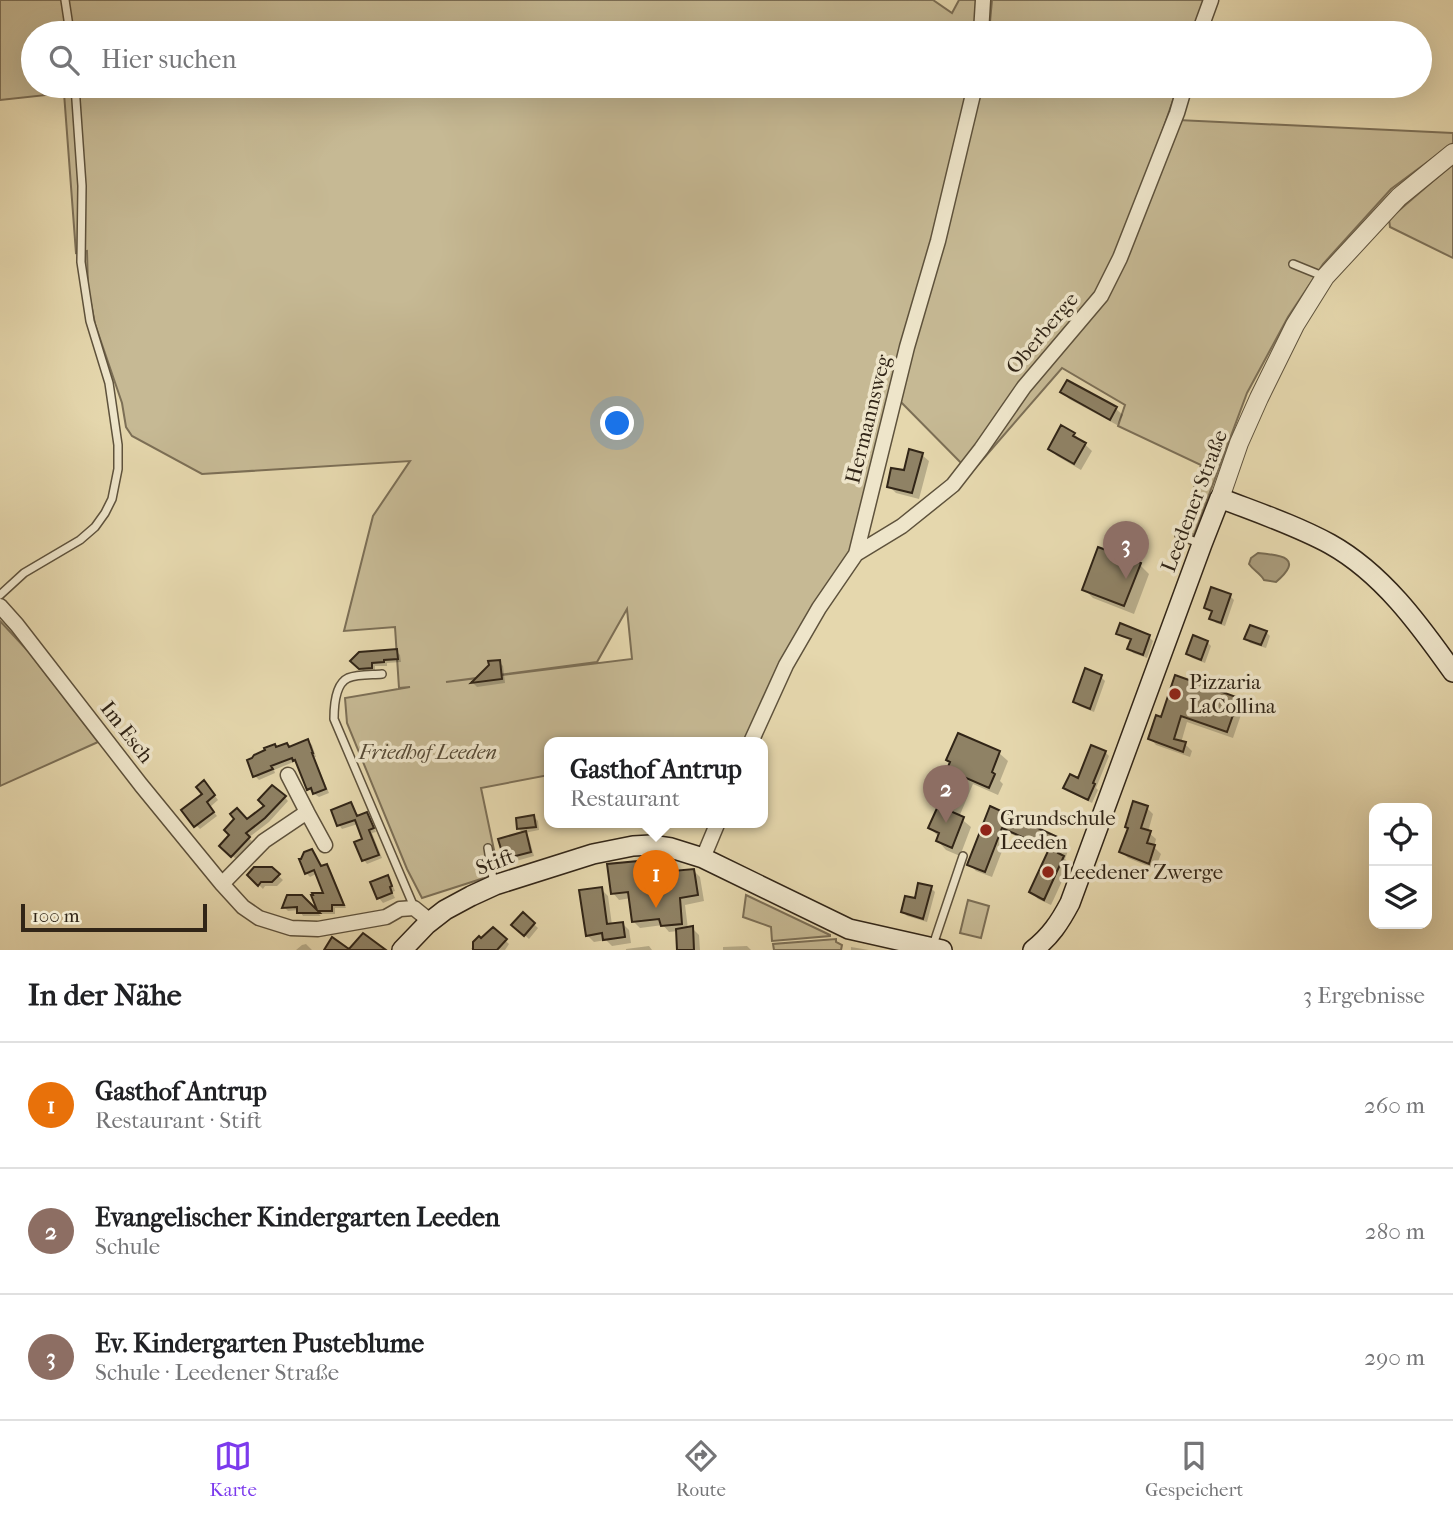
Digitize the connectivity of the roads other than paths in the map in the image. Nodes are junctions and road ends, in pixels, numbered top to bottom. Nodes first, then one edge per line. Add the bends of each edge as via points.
1 (65, 0) edge
2 (983, 0) edge
3 (1210, 0) edge
4 (68, 21) edge
5 (982, 21) edge
6 (1203, 21) edge
7 (76, 98) edge
8 (972, 98) edge
9 (1181, 98) edge
10 (1453, 153) edge
11 (1293, 264) dead end
12 (1325, 278) junction
13 (1220, 498) junction
14 (1179, 535) dead end
15 (1202, 544) junction
16 (856, 554) junction
17 (0, 595) edge
18 (0, 606) edge
19 (1453, 672) edge
20 (382, 674) dead end
21 (753, 737) edge
22 (288, 775) dead end
23 (307, 812) junction
24 (716, 828) edge
25 (325, 845) dead end
26 (488, 848) dead end
27 (963, 856) dead end
28 (703, 858) junction
29 (222, 884) junction
30 (495, 885) junction
31 (414, 908) junction
32 (428, 923) junction
33 (937, 949) edge
34 (402, 950) edge
35 (1034, 950) edge

1 - 4 lane
2 - 5 street
3 - 6 street
7 - 17 lane via 81,262 90,321 109,383 118,469 112,499 95,527 24,573
8 - 16 street, Hermannsweg
9 - 16 street, Oberberge via 1121,258 1101,296 1024,387 953,485 902,526
10 - 12 street, Leedener Straße via 1399,197
11 - 12 lane
12 - 13 street, Leedener Straße via 1259,398
13 - 15 main road, Leedener Straße
13 - 19 main road via 1331,545 1361,566 1394,595
14 - 15 lane
15 - 35 main road, Leedener Straße via 1070,903 1055,929
16 - 21 street, Hermannsweg via 786,666
18 - 29 street, Im Esch
20 - 31 lane via 349,678 340,684 334,719
22 - 23 street
23 - 25 street
23 - 29 street via 264,841
24 - 28 street
26 - 30 lane
27 - 33 lane
28 - 30 main road, Stift via 671,848 633,846 593,853
28 - 33 main road, Stift via 841,926
29 - 31 street, Im Esch via 259,918 291,928 352,924
30 - 32 main road, Stift
31 - 32 street
32 - 34 main road, Stift

